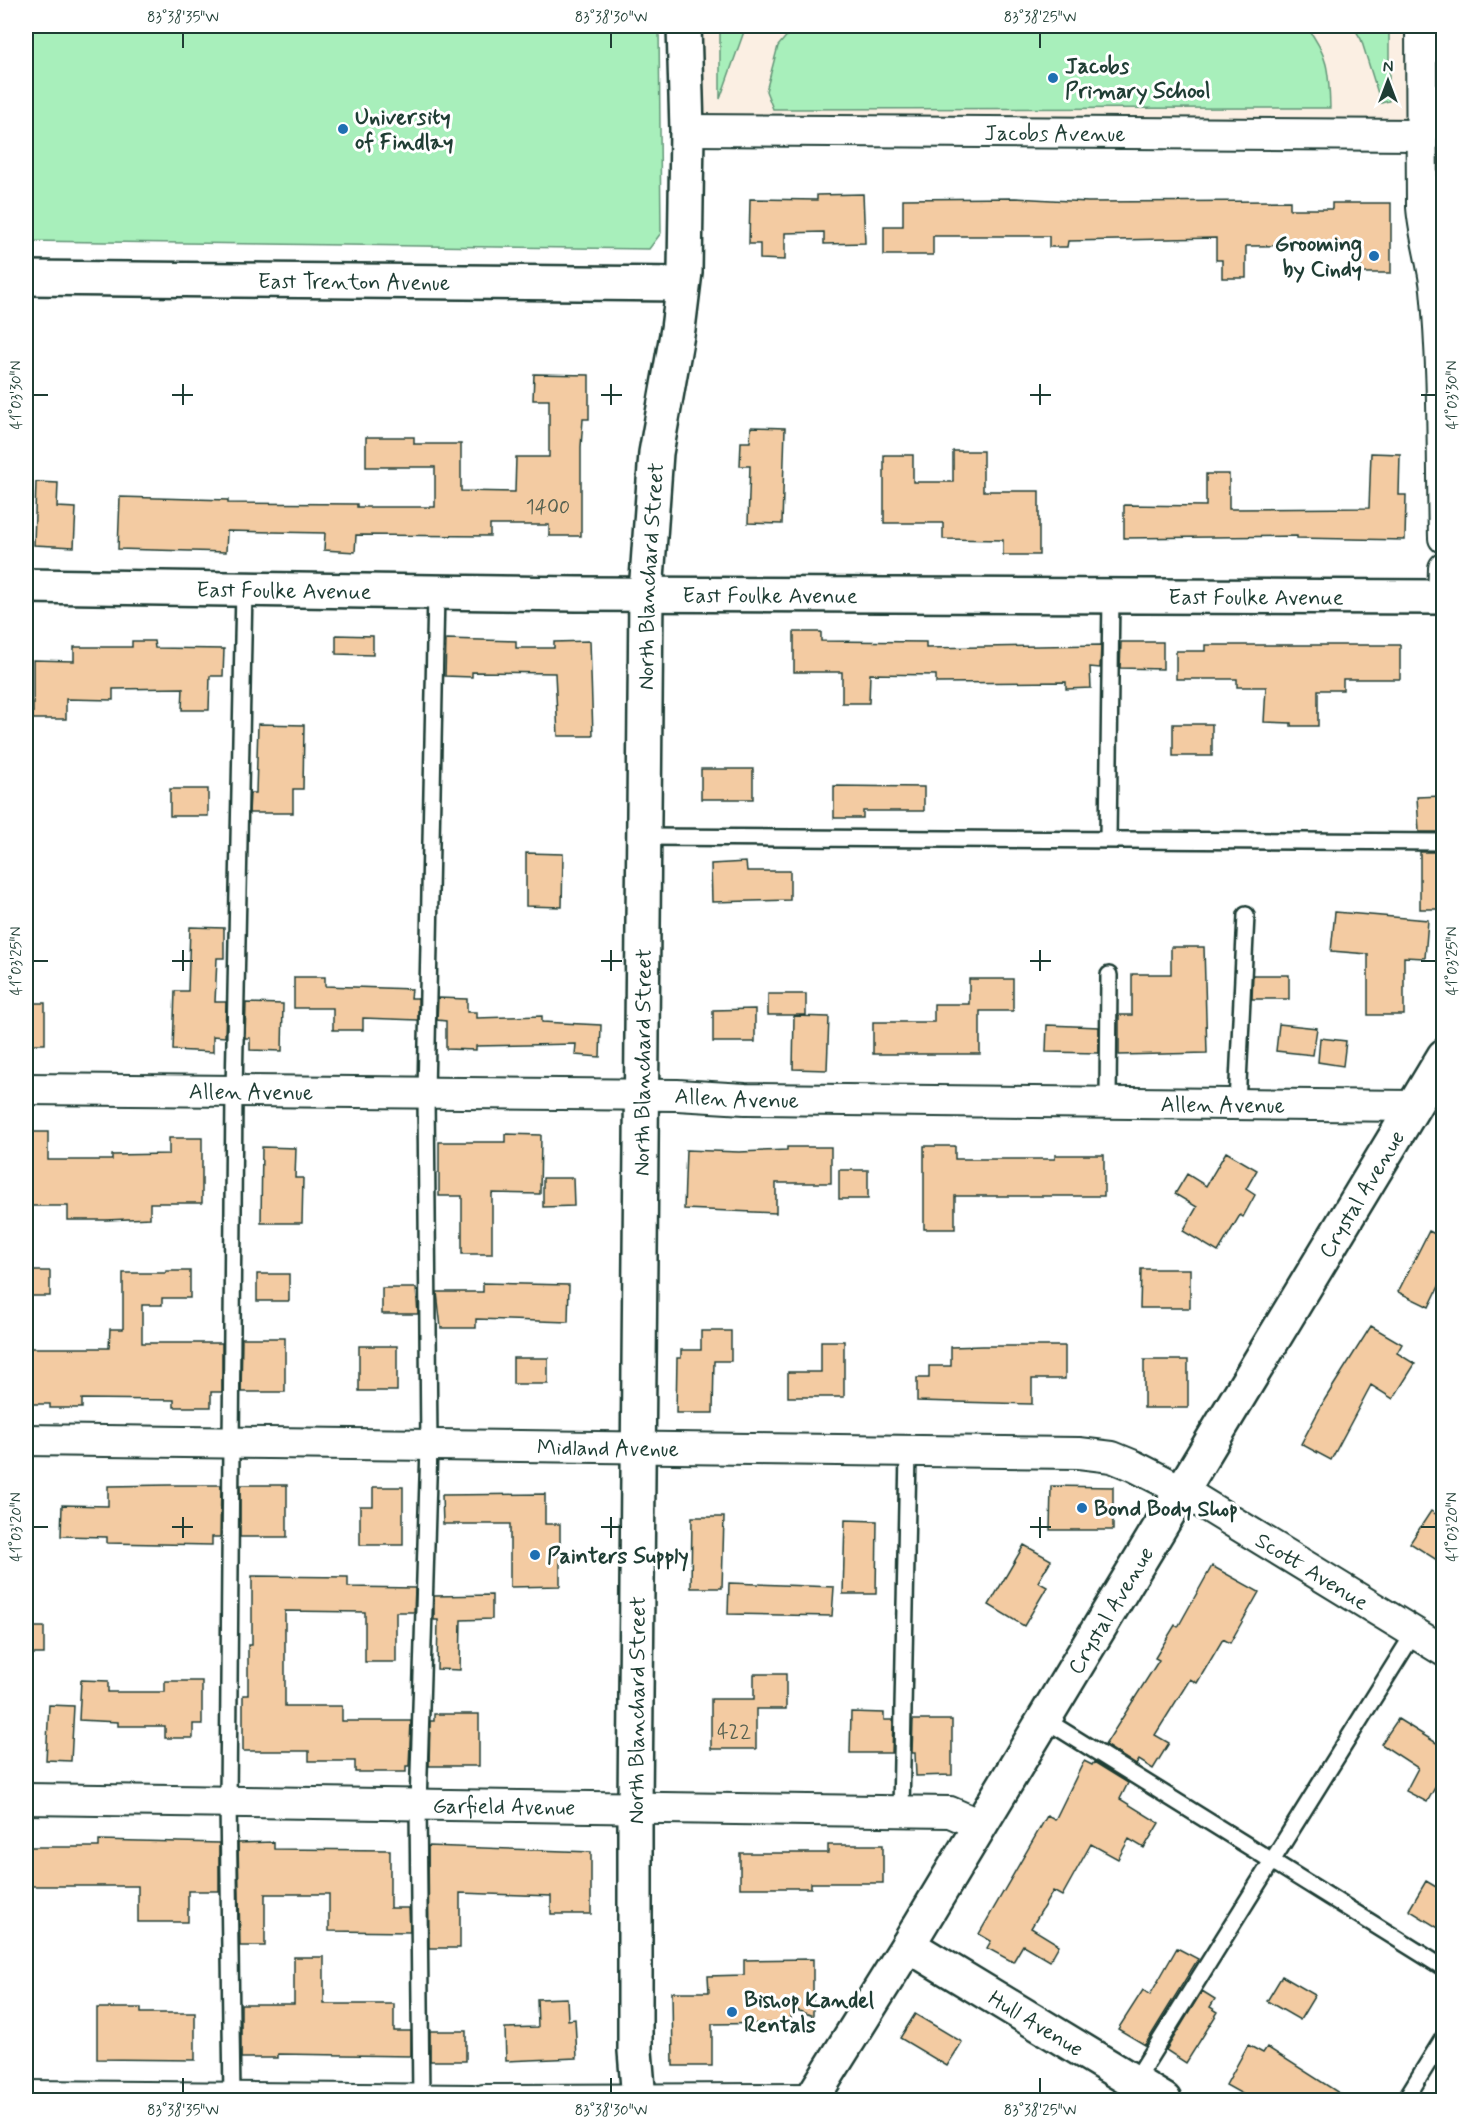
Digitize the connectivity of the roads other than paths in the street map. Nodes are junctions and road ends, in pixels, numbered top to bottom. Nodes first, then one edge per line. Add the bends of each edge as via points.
1 (684, 26) edge
2 (1421, 26) edge
3 (687, 130) junction
4 (1422, 135) junction
5 (26, 278) edge
6 (684, 284) junction
7 (1443, 538) edge
8 (1443, 568) edge
9 (26, 586) edge
10 (244, 589) junction
11 (436, 592) junction
12 (646, 593) junction
13 (1111, 595) junction
14 (1443, 597) edge
15 (643, 837) junction
16 (1108, 840) junction
17 (1443, 842) edge
18 (1246, 915) dead end
19 (1109, 975) dead end
20 (1443, 1056) edge
21 (26, 1089) edge
22 (234, 1092) junction
23 (426, 1094) junction
24 (640, 1094) junction
25 (1108, 1103) junction
26 (1237, 1104) junction
27 (1414, 1106) junction
28 (26, 1440) edge
29 (232, 1443) junction
30 (429, 1447) junction
31 (638, 1448) junction
32 (908, 1452) junction
33 (1181, 1490) junction
34 (1414, 1633) junction
35 (1443, 1651) edge
36 (1044, 1719) junction
37 (26, 1799) edge
38 (228, 1802) junction
39 (418, 1805) junction
40 (635, 1807) junction
41 (901, 1811) junction
42 (980, 1825) junction
43 (1272, 1861) junction
44 (908, 1945) junction
45 (1443, 1968) edge
46 (1443, 2037) edge
47 (1129, 2091) edge
48 (26, 2096) edge
49 (232, 2098) junction
50 (421, 2100) edge
51 (472, 2100) edge
52 (484, 2100) edge
53 (639, 2100) edge
54 (812, 2100) edge
55 (1164, 2100) edge
56 (1405, 2100) edge

1 - 3 street, North Blanchard Street
2 - 4 street
3 - 4 street, Jacobs Avenue
3 - 6 street, North Blanchard Street
4 - 7 street via 1423,225 1436,287 1441,375
5 - 6 street, East Trenton Avenue
6 - 12 street, North Blanchard Street via 656,453
8 - 14 street
9 - 10 street, East Foulke Avenue
10 - 11 street, East Foulke Avenue
10 - 22 lane
11 - 12 street, East Foulke Avenue
11 - 23 lane
12 - 13 street, East Foulke Avenue
12 - 15 street, North Blanchard Street
13 - 14 street, East Foulke Avenue
13 - 16 lane
15 - 16 lane
15 - 24 street, North Blanchard Street
16 - 17 lane
18 - 26 lane
19 - 25 lane
20 - 27 street, Crystal Avenue
21 - 22 street, Allen Avenue
22 - 23 street, Allen Avenue
22 - 29 lane
23 - 24 street, Allen Avenue
23 - 30 lane
24 - 25 street, Allen Avenue
24 - 31 street, North Blanchard Street
25 - 26 street, Allen Avenue
26 - 27 street, Allen Avenue
27 - 33 street, Crystal Avenue
28 - 29 street, Midland Avenue
29 - 30 street, Midland Avenue
29 - 38 lane
30 - 31 street, Midland Avenue
30 - 39 lane
31 - 32 street, Midland Avenue
31 - 40 street, North Blanchard Street
32 - 33 street, Midland Avenue via 1079,1453 1112,1457
32 - 41 lane
33 - 34 street, Scott Avenue
33 - 36 street, Crystal Avenue
34 - 35 street, Scott Avenue
34 - 43 lane
36 - 42 street, Crystal Avenue
36 - 43 lane
37 - 38 street, Garfield Avenue
38 - 39 street, Garfield Avenue
38 - 49 lane
39 - 40 street, Garfield Avenue
39 - 50 lane
40 - 41 street, Garfield Avenue
40 - 53 street, North Blanchard Street via 635,2051
41 - 42 street, Garfield Avenue via 950,1812
42 - 44 street, Crystal Avenue
43 - 45 lane
43 - 47 lane
44 - 47 street, Hull Avenue
44 - 54 street, Crystal Avenue
46 - 56 lane
47 - 55 street, Hull Avenue
48 - 49 street
49 - 50 street
50 - 51 street
52 - 53 street
53 - 54 street

